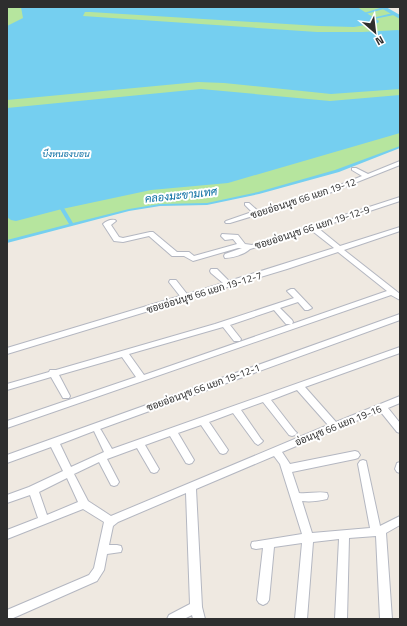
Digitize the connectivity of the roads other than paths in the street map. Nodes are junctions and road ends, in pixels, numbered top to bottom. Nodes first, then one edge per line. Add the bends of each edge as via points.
1 (400, 163) edge
2 (354, 169) dead end
3 (367, 176) junction
4 (400, 199) edge
5 (247, 204) dead end
6 (257, 213) junction
7 (113, 221) dead end
8 (228, 222) dead end
9 (312, 227) junction
10 (400, 230) edge
11 (225, 236) dead end
12 (380, 236) junction
13 (387, 242) dead end
14 (245, 246) junction
15 (340, 249) junction
16 (228, 256) dead end
17 (214, 271) dead end
18 (173, 282) dead end
19 (228, 284) junction
20 (291, 291) dead end
21 (392, 292) junction
22 (185, 297) junction
23 (400, 298) edge
24 (299, 299) junction
25 (275, 307) junction
26 (308, 308) dead end
27 (400, 317) edge
28 (289, 322) dead end
29 (225, 324) junction
30 (237, 339) dead end
31 (400, 350) edge
32 (7, 351) edge
33 (124, 353) junction
34 (53, 372) junction
35 (140, 376) dead end
36 (299, 386) junction
37 (7, 387) edge
38 (66, 396) dead end
39 (265, 398) junction
40 (399, 401) edge
41 (382, 407) junction
42 (235, 409) junction
43 (203, 420) junction
44 (7, 425) edge
45 (334, 426) junction
46 (400, 430) edge
47 (172, 431) junction
48 (98, 432) dead end
49 (292, 433) dead end
50 (258, 441) dead end
51 (54, 442) junction
52 (139, 443) junction
53 (223, 450) dead end
54 (276, 451) junction
55 (355, 455) dead end
56 (105, 456) junction
57 (7, 459) edge
58 (189, 460) dead end
59 (363, 464) dead end
60 (286, 468) junction
61 (154, 469) dead end
62 (68, 473) junction
63 (114, 482) dead end
64 (192, 486) junction
65 (33, 490) junction
66 (296, 496) junction
67 (323, 496) dead end
68 (7, 499) edge
69 (84, 504) junction
70 (42, 515) dead end
71 (400, 520) edge
72 (110, 521) junction
73 (378, 531) junction
74 (344, 534) junction
75 (7, 535) edge
76 (308, 538) junction
77 (269, 544) junction
78 (256, 545) dead end
79 (117, 549) dead end
80 (103, 550) junction
81 (263, 600) dead end
82 (196, 607) junction
83 (7, 615) edge
84 (173, 619) edge
85 (199, 619) edge
86 (301, 619) edge
87 (341, 619) edge
88 (386, 619) edge

1 - 3 street, ซอยอ่อนนุช 66 แยก 19-12
2 - 3 street
3 - 6 street, ซอยอ่อนนุช 66 แยก 19-12 via 330,191
4 - 9 street, ซอยอ่อนนุช 66 แยก 19-12-9
5 - 6 street
6 - 8 street, ซอยอ่อนนุช 66 แยก 19-12
7 - 14 street, ซอยอ่อนนุช 66 แยก 19-12-9 via 107,224 118,239 150,234 175,254 187,254 192,259
9 - 14 street, ซอยอ่อนนุช 66 แยก 19-12-9
9 - 15 street
10 - 12 street, ซอยอ่อนนุช 66 แยก 19-12-7
11 - 14 street via 235,237
12 - 13 street
12 - 15 street, ซอยอ่อนนุช 66 แยก 19-12-7
14 - 16 street via 246,250
15 - 19 street, ซอยอ่อนนุช 66 แยก 19-12-7
15 - 21 street
17 - 19 street
18 - 22 street
19 - 22 street, ซอยอ่อนนุช 66 แยก 19-12-7
20 - 24 street
21 - 23 street
21 - 44 street
22 - 32 street, ซอยอ่อนนุช 66 แยก 19-12-7
24 - 25 street
24 - 26 street
25 - 28 street
25 - 29 street
27 - 51 street, ซอยอ่อนนุช 66 แยก 19-12-1
29 - 30 street
29 - 33 street
31 - 36 street
33 - 34 street
33 - 35 street
34 - 37 street
34 - 38 street
36 - 39 street
36 - 45 street
39 - 42 street
39 - 49 street
40 - 41 street, อ่อนนุช 66 แยก 19-16
41 - 45 street, อ่อนนุช 66 แยก 19-16
41 - 46 street
42 - 43 street
42 - 50 street
43 - 47 street
43 - 53 street
45 - 54 street, อ่อนนุช 66 แยก 19-16
47 - 52 street
47 - 58 street
48 - 56 street
51 - 57 street, ซอยอ่อนนุช 66 แยก 19-12-1
51 - 62 street
52 - 56 street
52 - 61 street
54 - 60 street
54 - 64 street, อ่อนนุช 66 แยก 19-16
55 - 60 street
56 - 62 street
56 - 63 street
59 - 73 street
60 - 66 street
62 - 65 street
62 - 69 street
64 - 72 street, อ่อนนุช 66 แยก 19-16
64 - 82 street
65 - 68 street
65 - 70 street
66 - 67 street
66 - 76 street
69 - 72 street
69 - 75 street
71 - 73 street
72 - 80 street via 106,529
73 - 74 street
73 - 88 street
74 - 76 street
74 - 87 street
76 - 77 street
76 - 86 street
77 - 78 street
77 - 81 street
79 - 80 street
80 - 83 street via 99,570 93,578
82 - 84 street
82 - 85 street

